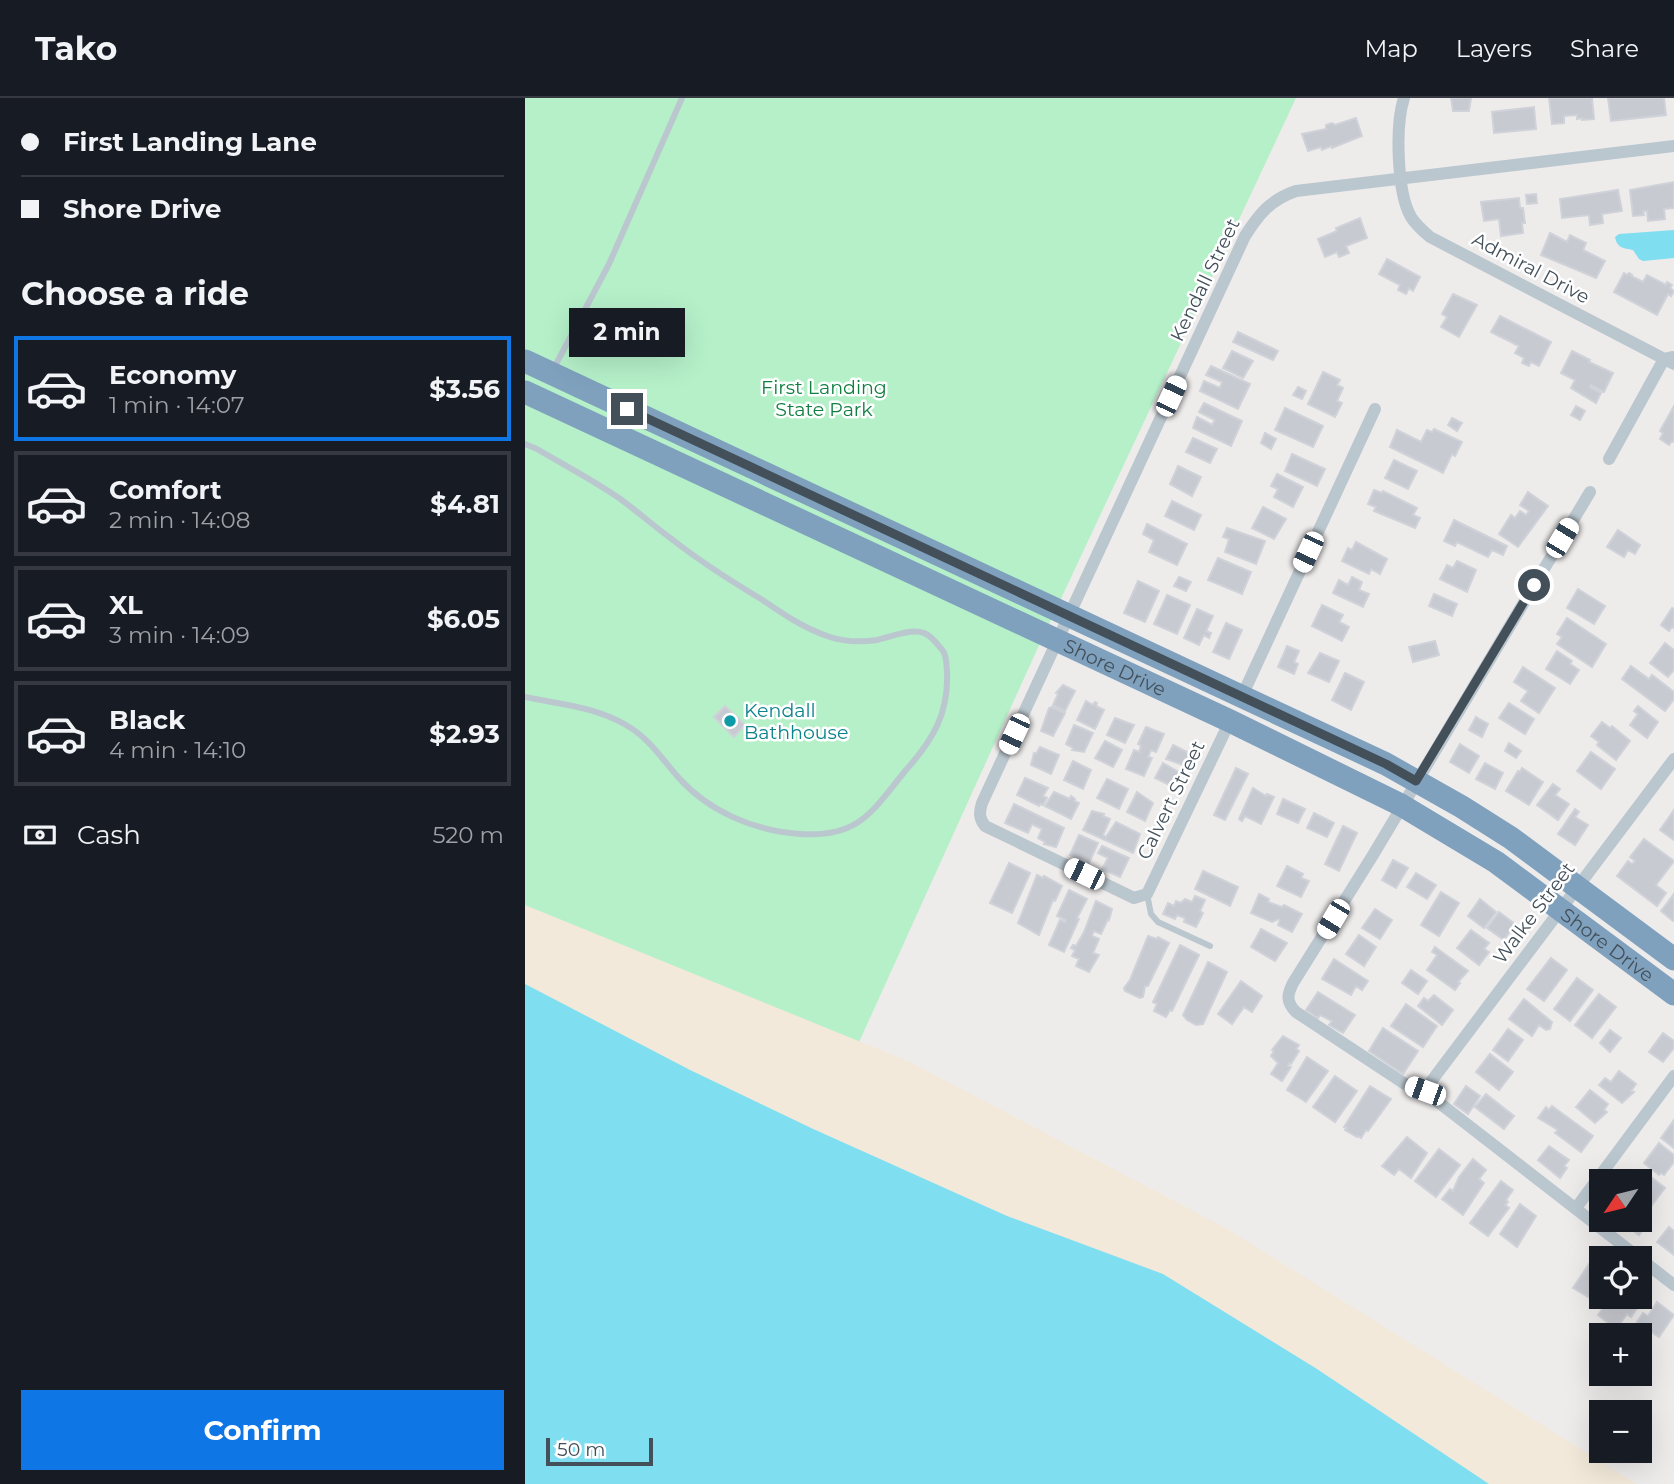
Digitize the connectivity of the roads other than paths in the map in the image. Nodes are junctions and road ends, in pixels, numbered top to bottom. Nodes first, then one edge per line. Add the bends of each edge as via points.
1 (682, 98) edge
2 (1404, 98) edge
3 (1674, 146) edge
4 (1402, 178) junction
5 (1671, 360) edge
6 (525, 361) edge
7 (551, 373) junction
8 (525, 392) edge
9 (1375, 409) dead end
10 (525, 444) edge
11 (1609, 459) dead end
12 (1590, 492) dead end
13 (1068, 615) junction
14 (1057, 641) junction
15 (1242, 696) junction
16 (525, 697) edge
17 (1230, 721) junction
18 (1674, 759) edge
19 (1416, 781) junction
20 (1401, 805) junction
21 (1578, 886) junction
22 (1147, 894) junction
23 (1561, 909) junction
24 (1210, 946) dead end
25 (1674, 959) edge
26 (1674, 994) edge
27 (1674, 1076) edge
28 (1425, 1091) junction
29 (1576, 1208) junction
30 (1674, 1285) edge

1 - 7 lane via 609,264
2 - 4 street, Admiral Drive via 1398,127
3 - 4 street, Kendall Street
4 - 5 street, Admiral Drive via 1411,218 1430,237
4 - 13 street, Kendall Street via 1296,191 1281,196 1258,215
5 - 11 street
6 - 7 highway, Shore Drive
7 - 13 highway, Shore Drive
8 - 14 highway, Shore Drive
9 - 15 street
10 - 16 lane via 618,498 700,559 814,631 856,642 923,632 946,654 947,682 945,709 918,757 874,810 855,825 829,834 762,828 729,816 701,799 650,742 628,726 597,711
12 - 19 street
13 - 14 street, Kendall Street
13 - 15 highway, Shore Drive
14 - 17 highway, Shore Drive
14 - 22 street, Kendall Street via 979,813 985,826 1133,898
15 - 19 highway, Shore Drive
17 - 20 highway, Shore Drive
17 - 22 street, Calvert Street
18 - 21 street, Walke Street
19 - 20 street
19 - 21 highway, Shore Drive
20 - 23 highway, Shore Drive via 1496,862
20 - 28 street via 1288,993 1291,1006 1405,1084
21 - 23 street, Walke Street
21 - 25 highway, Shore Drive
22 - 24 lane via 1150,914 1158,922
23 - 26 highway, Shore Drive
23 - 28 street, Walke Street
27 - 29 street
28 - 29 street
29 - 30 street

